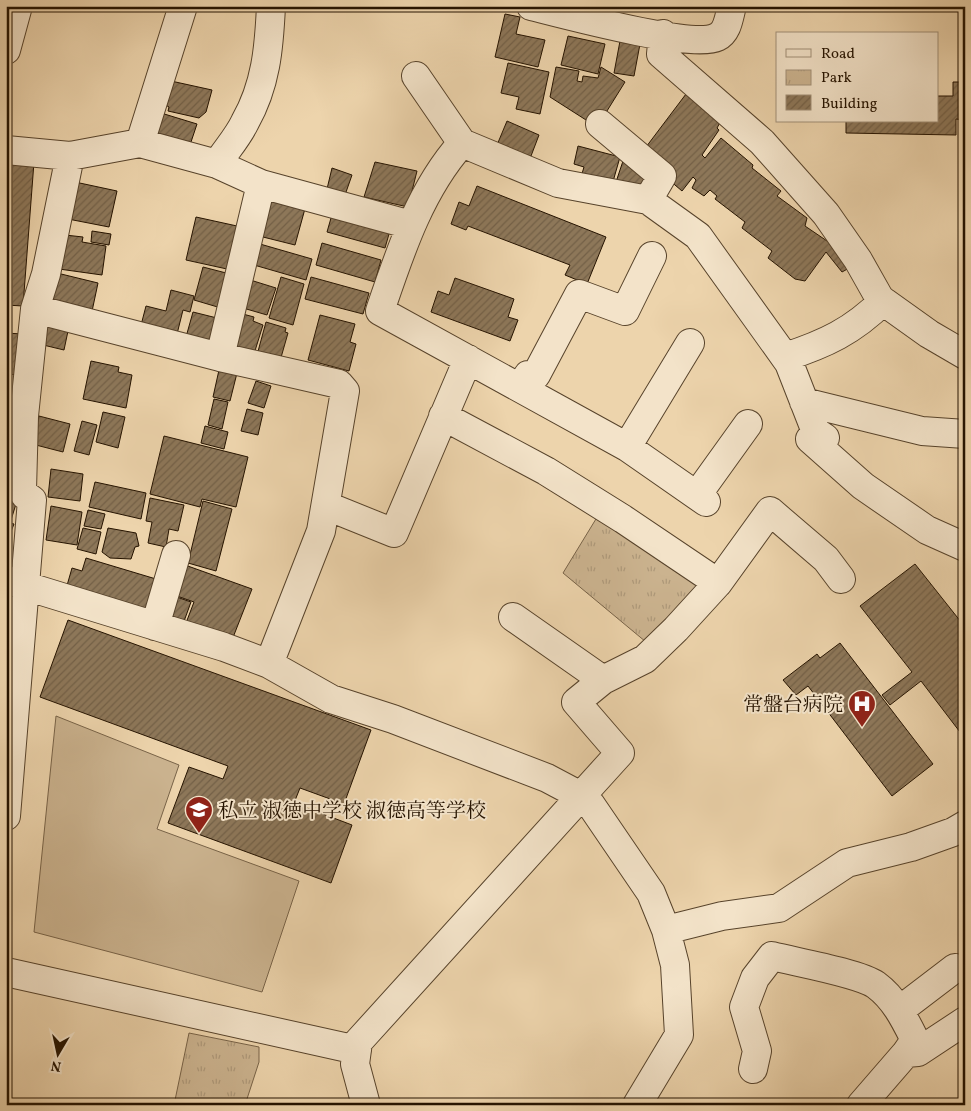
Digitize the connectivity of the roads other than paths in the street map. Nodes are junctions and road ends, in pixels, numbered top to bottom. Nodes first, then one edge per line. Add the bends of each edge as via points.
1 (18, 6) edge
2 (183, 6) edge
3 (271, 6) edge
4 (532, 6) edge
5 (732, 6) edge
6 (663, 34) junction
7 (6, 50) edge
8 (416, 76) dead end
9 (600, 124) dead end
10 (462, 143) junction
11 (140, 144) junction
12 (6, 150) edge
13 (70, 156) junction
14 (217, 164) junction
15 (261, 184) junction
16 (648, 200) junction
17 (410, 225) junction
18 (652, 256) dead end
19 (883, 301) junction
20 (34, 309) junction
21 (690, 343) dead end
22 (965, 355) edge
23 (220, 357) junction
24 (785, 357) junction
25 (468, 358) junction
26 (521, 388) junction
27 (804, 402) junction
28 (443, 416) junction
29 (748, 424) dead end
30 (965, 434) edge
31 (627, 447) junction
32 (20, 493) edge
33 (327, 506) junction
34 (965, 547) edge
35 (176, 555) dead end
36 (841, 579) dead end
37 (16, 583) edge
38 (718, 583) junction
39 (514, 617) dead end
40 (154, 626) junction
41 (269, 664) junction
42 (603, 680) junction
43 (581, 796) junction
44 (6, 816) edge
45 (965, 825) edge
46 (666, 930) junction
47 (955, 968) dead end
48 (6, 972) edge
49 (900, 1010) junction
50 (965, 1021) edge
51 (357, 1050) junction
52 (906, 1053) junction
53 (753, 1069) dead end
54 (366, 1105) edge
55 (637, 1105) edge
56 (861, 1105) edge

1 - 7 street
2 - 11 street
3 - 14 street via 266,68 258,96 245,124
4 - 6 street via 627,30
5 - 6 street via 726,28 718,37 700,39
6 - 19 street via 661,54 762,142 826,214
8 - 10 street
9 - 16 street via 662,176
10 - 16 street via 558,183
10 - 17 street via 450,157
11 - 13 street
11 - 14 street
12 - 13 street
13 - 20 street via 46,274
14 - 15 street
15 - 17 street
15 - 23 street
16 - 24 street via 671,221 698,236
17 - 25 street via 380,311
18 - 26 street via 625,311 579,294 536,375 528,375
19 - 22 street
19 - 24 street via 867,317 828,342
20 - 23 street
20 - 32 street
21 - 31 street
23 - 33 street via 339,384 345,391
24 - 27 street
25 - 26 street
25 - 28 street
26 - 31 street
27 - 30 street via 922,430
27 - 34 street via 821,435 810,439 863,486 927,530
28 - 33 street via 394,533
28 - 38 street via 546,471
29 - 31 street via 701,499
32 - 37 street
33 - 41 street via 322,531
35 - 40 street
36 - 38 street via 826,559 770,511
37 - 40 street
37 - 44 street
38 - 42 street via 645,659
39 - 42 street
40 - 41 street
41 - 43 street via 331,699 529,771
42 - 43 street via 576,702 620,753
43 - 46 street via 591,805 651,893
43 - 51 street via 358,1042
45 - 46 street via 911,847 847,863 779,908 722,916
46 - 55 street via 675,965 679,1035
47 - 49 street
48 - 51 street
49 - 52 street via 915,1040
49 - 53 street via 875,984 861,978 772,956 755,978 744,1006 757,1051
50 - 52 street via 918,1052
51 - 54 street via 355,1064
52 - 56 street

